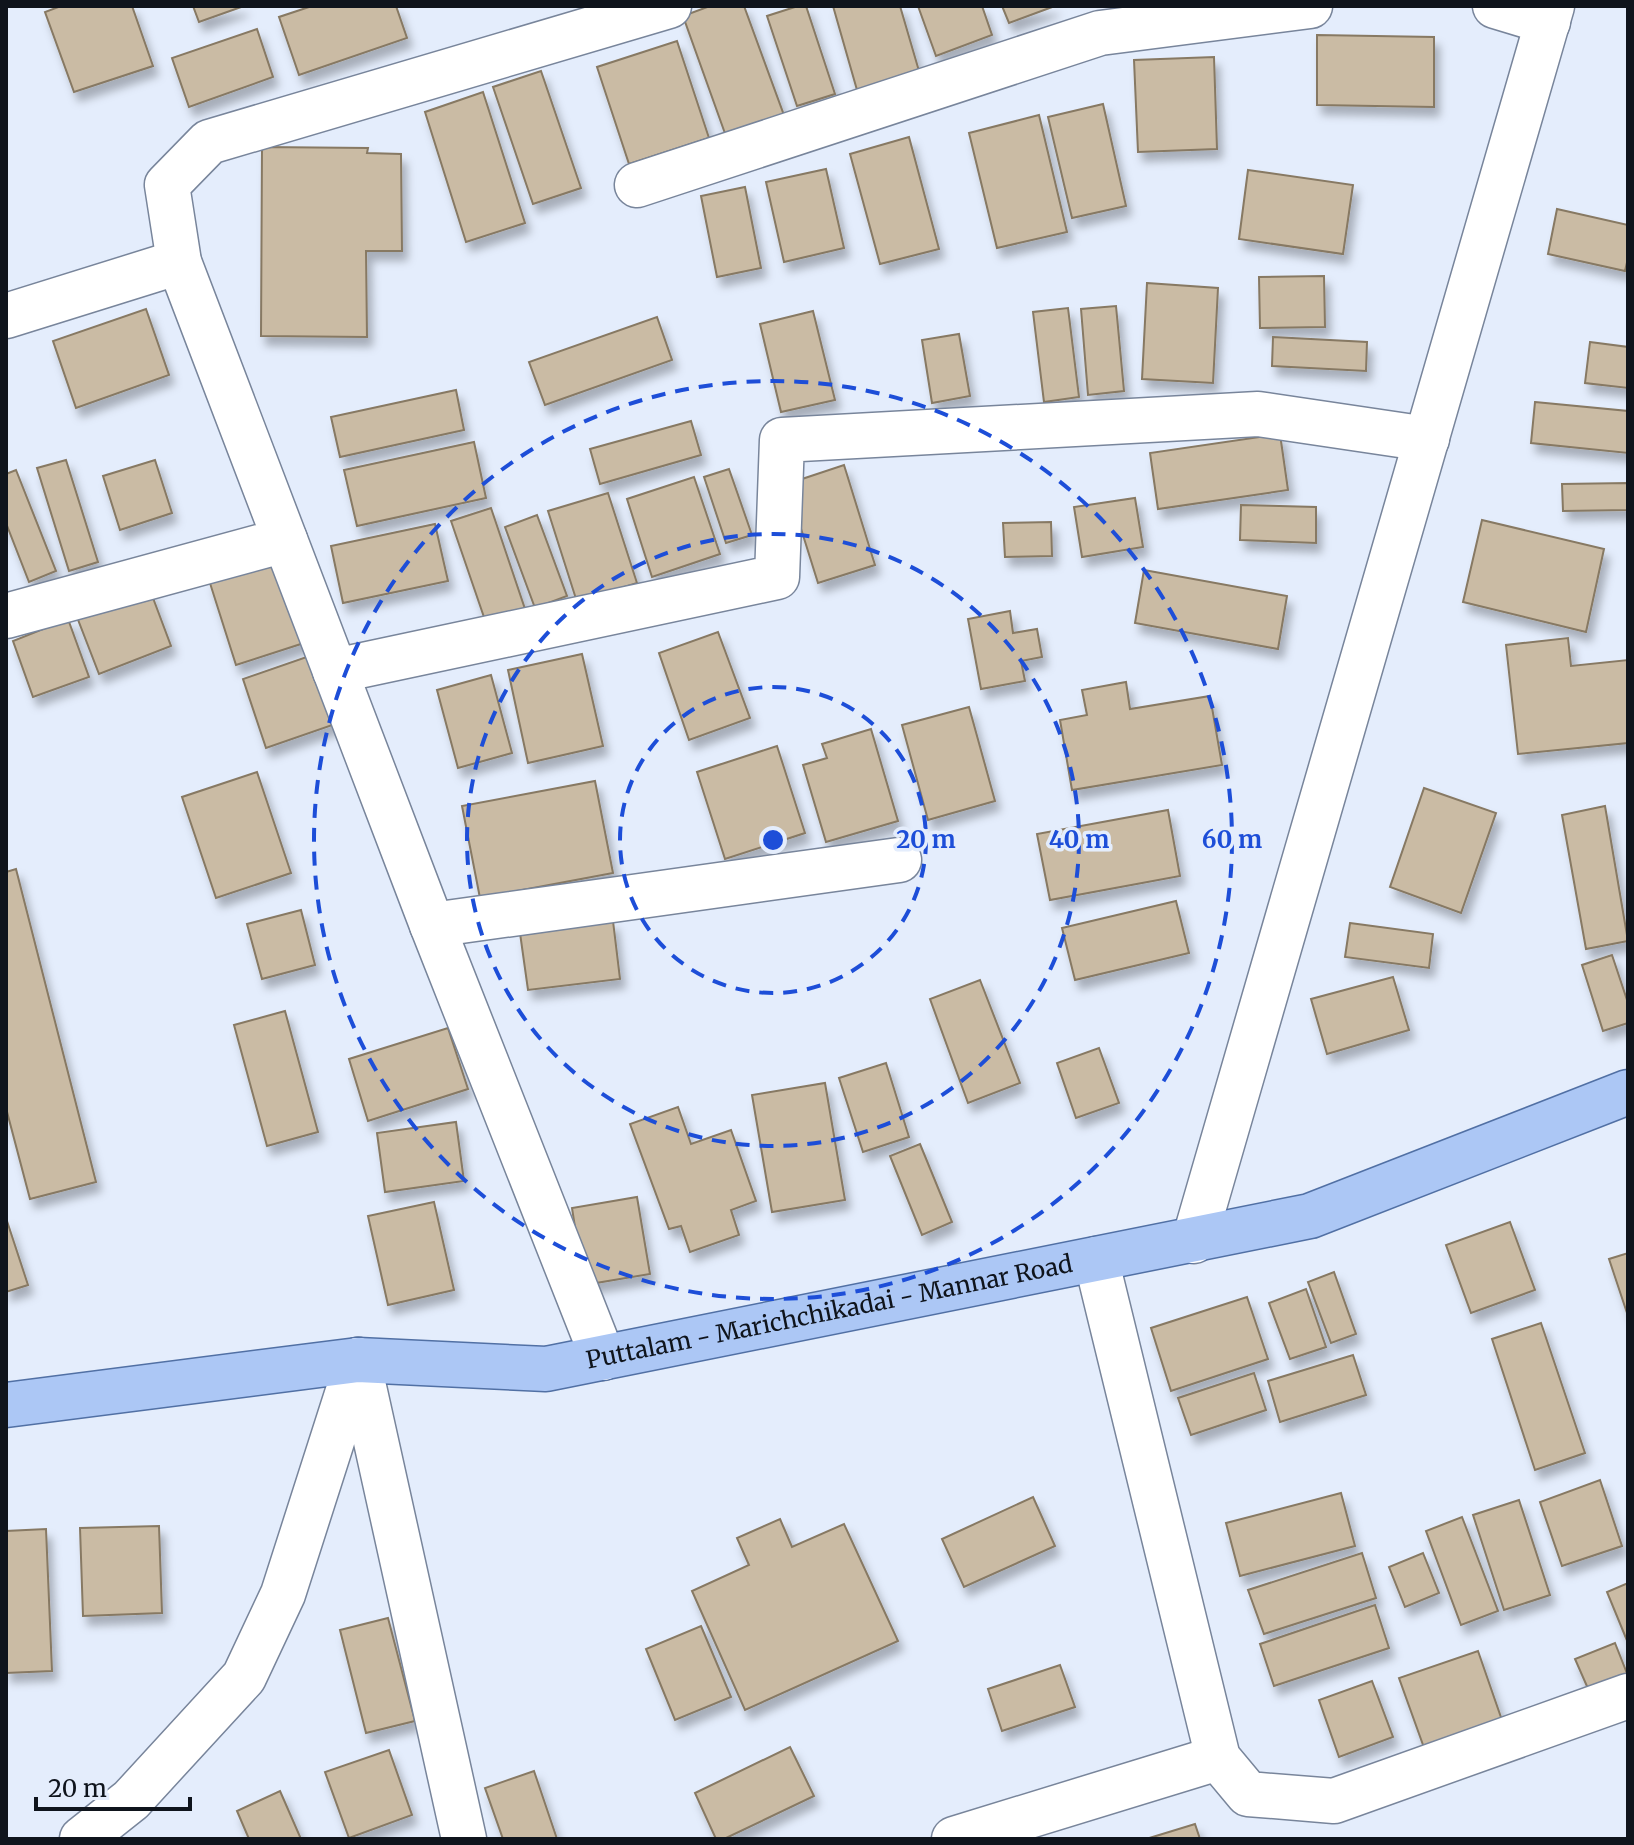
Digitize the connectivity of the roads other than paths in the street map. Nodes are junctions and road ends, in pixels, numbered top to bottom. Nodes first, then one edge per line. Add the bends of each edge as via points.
1 (669, 6) edge
2 (1310, 6) edge
3 (1495, 6) edge
4 (1550, 14) edge
5 (637, 185) dead end
6 (179, 262) junction
7 (6, 316) edge
8 (1427, 439) junction
9 (285, 540) junction
10 (6, 616) edge
11 (335, 671) junction
12 (899, 860) dead end
13 (432, 925) junction
14 (1628, 1092) edge
15 (1194, 1241) junction
16 (1096, 1259) junction
17 (603, 1358) junction
18 (358, 1360) junction
19 (6, 1405) edge
20 (1628, 1696) edge
21 (1218, 1758) junction
22 (82, 1839) edge
23 (464, 1839) edge
24 (954, 1839) edge

1 - 6 street via 209,142 167,185
2 - 5 street via 1100,33
3 - 4 street
4 - 8 street
6 - 7 street
6 - 9 street
8 - 11 street via 1258,414 782,440 777,577
8 - 15 street
9 - 10 street
9 - 11 street
11 - 13 street
12 - 13 street
13 - 17 street
14 - 15 main road, Puttalam - Marichchikadai - Mannar Road via 1310,1216
15 - 16 main road, Puttalam - Marichchikadai - Mannar Road
16 - 17 main road, Puttalam - Marichchikadai - Mannar Road
16 - 21 street
17 - 18 main road, Puttalam - Marichchikadai - Mannar Road via 546,1369
18 - 19 main road, Puttalam - Marichchikadai - Mannar Road
18 - 22 street via 283,1594 244,1677 131,1800
18 - 23 street
20 - 21 street via 1334,1801 1248,1794
21 - 24 street

